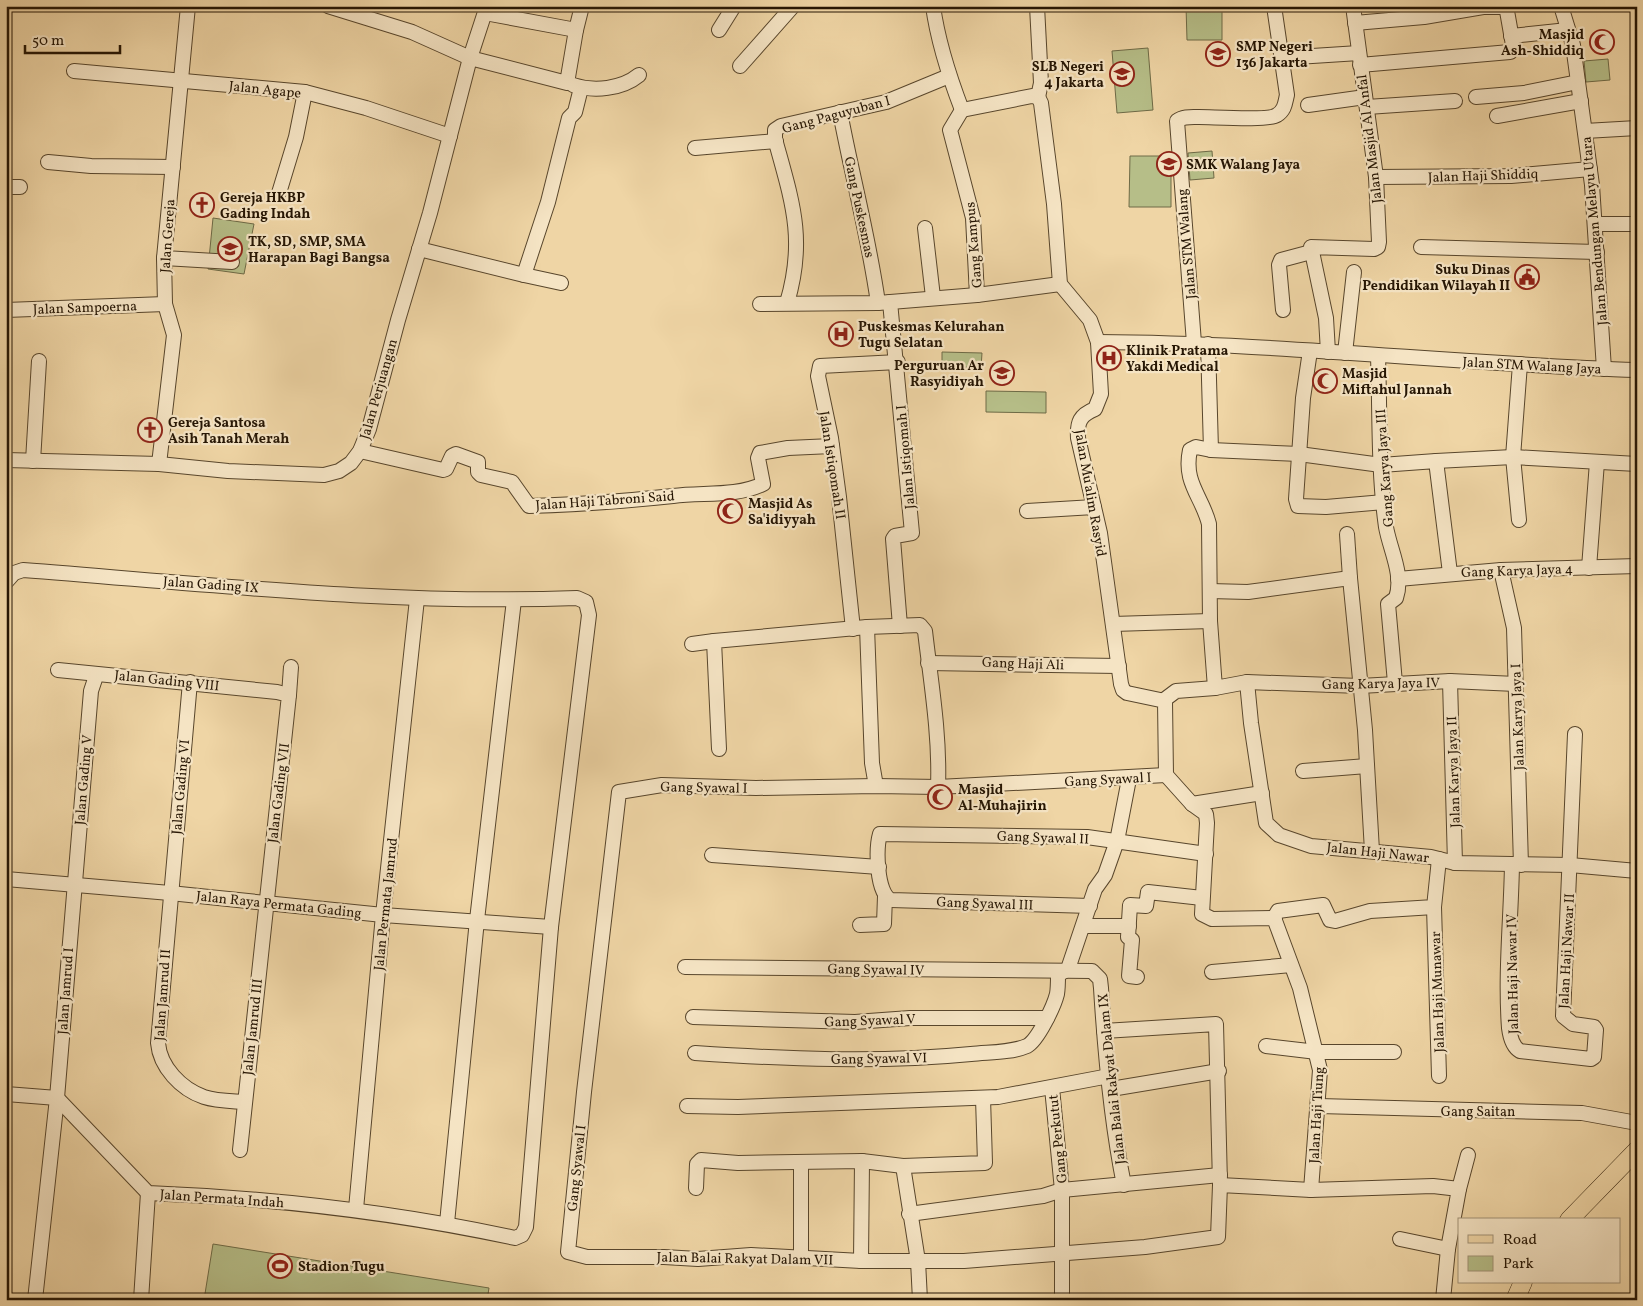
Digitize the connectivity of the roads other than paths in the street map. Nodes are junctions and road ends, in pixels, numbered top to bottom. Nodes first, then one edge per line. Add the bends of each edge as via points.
1 (188, 6) edge
2 (328, 6) edge
3 (582, 6) edge
4 (734, 6) edge
5 (793, 6) edge
6 (933, 6) edge
7 (1037, 6) edge
8 (1274, 6) edge
9 (1353, 6) edge
10 (1560, 6) edge
11 (1446, 9) edge
12 (486, 10) edge
13 (1355, 23) junction
14 (576, 30) junction
15 (719, 30) dead end
16 (1568, 30) junction
17 (1511, 36) junction
18 (470, 58) junction
19 (1281, 58) junction
20 (1359, 59) junction
21 (740, 66) dead end
22 (74, 71) dead end
23 (639, 75) dead end
24 (949, 76) junction
25 (180, 80) junction
26 (1578, 82) junction
27 (567, 83) junction
28 (581, 88) junction
29 (305, 92) junction
30 (1038, 97) junction
31 (1476, 97) dead end
32 (1455, 101) dead end
33 (1581, 101) junction
34 (1366, 102) junction
35 (1308, 106) dead end
36 (962, 110) junction
37 (840, 112) junction
38 (1497, 116) dead end
39 (1637, 128) edge
40 (1585, 131) junction
41 (450, 136) junction
42 (776, 141) junction
43 (696, 148) dead end
44 (48, 162) dead end
45 (173, 167) junction
46 (1590, 169) junction
47 (1376, 177) junction
48 (279, 193) dead end
49 (1595, 224) junction
50 (1637, 224) edge
51 (926, 228) dead end
52 (1421, 246) dead end
53 (419, 249) junction
54 (1312, 252) junction
55 (1597, 252) junction
56 (164, 258) junction
57 (232, 262) dead end
58 (1354, 272) dead end
59 (524, 275) junction
60 (561, 283) dead end
61 (1060, 284) junction
62 (977, 295) junction
63 (933, 297) junction
64 (884, 302) junction
65 (787, 303) junction
66 (164, 304) junction
67 (760, 304) dead end
68 (6, 310) edge
69 (1283, 310) dead end
70 (1098, 342) junction
71 (1194, 343) junction
72 (1208, 344) junction
73 (1310, 351) junction
74 (1328, 352) junction
75 (1345, 353) junction
76 (1378, 356) junction
77 (39, 361) dead end
78 (898, 362) junction
79 (1520, 364) junction
80 (1604, 369) junction
81 (1637, 370) edge
82 (832, 446) junction
83 (1211, 450) junction
84 (360, 451) junction
85 (1299, 454) junction
86 (1513, 457) junction
87 (6, 460) edge
88 (1436, 460) junction
89 (33, 461) junction
90 (1597, 462) junction
91 (159, 464) junction
92 (1637, 464) edge
93 (1381, 465) junction
94 (1384, 502) junction
95 (1094, 507) junction
96 (1027, 511) dead end
97 (1519, 520) dead end
98 (1346, 534) dead end
99 (1637, 566) edge
100 (1589, 568) junction
101 (1501, 570) junction
102 (1450, 573) junction
103 (1350, 578) junction
104 (1398, 578) junction
105 (7, 580) edge
106 (1210, 591) junction
107 (417, 599) junction
108 (514, 600) junction
109 (1210, 621) junction
110 (1112, 624) junction
111 (900, 626) junction
112 (867, 627) junction
113 (853, 629) junction
114 (714, 642) junction
115 (692, 644) dead end
116 (928, 663) junction
117 (1118, 666) junction
118 (291, 667) dead end
119 (58, 670) dead end
120 (96, 676) junction
121 (1450, 681) junction
122 (190, 682) junction
123 (1247, 682) junction
124 (1395, 683) junction
125 (1516, 684) junction
126 (1360, 686) junction
127 (1215, 688) junction
128 (283, 693) junction
129 (1164, 700) junction
130 (1575, 734) dead end
131 (719, 749) dead end
132 (1367, 766) junction
133 (1303, 771) dead end
134 (1166, 775) junction
135 (1130, 779) junction
136 (876, 786) junction
137 (938, 787) junction
138 (1262, 793) junction
139 (1192, 804) junction
140 (1117, 841) junction
141 (1372, 851) junction
142 (1206, 854) junction
143 (712, 855) dead end
144 (1439, 859) junction
145 (1455, 863) junction
146 (1517, 865) junction
147 (1570, 865) junction
148 (879, 867) junction
149 (1637, 872) edge
150 (6, 879) edge
151 (74, 885) junction
152 (170, 892) junction
153 (884, 895) junction
154 (1202, 898) junction
155 (265, 904) junction
156 (1090, 906) junction
157 (1434, 907) junction
158 (384, 914) junction
159 (1274, 918) junction
160 (478, 920) junction
161 (860, 925) dead end
162 (1084, 926) junction
163 (1129, 926) junction
164 (551, 927) junction
165 (1291, 965) junction
166 (685, 967) dead end
167 (1068, 969) junction
168 (1212, 972) dead end
169 (1137, 976) dead end
170 (693, 1017) dead end
171 (1047, 1018) junction
172 (1104, 1031) junction
173 (1266, 1046) dead end
174 (1317, 1052) junction
175 (1394, 1052) dead end
176 (695, 1053) dead end
177 (1578, 1059) joint
178 (1219, 1071) junction
179 (1439, 1076) dead end
180 (1110, 1083) junction
181 (1052, 1088) junction
182 (6, 1094) edge
183 (57, 1098) junction
184 (983, 1098) junction
185 (244, 1102) junction
186 (686, 1106) dead end
187 (1319, 1106) junction
188 (1637, 1123) edge
189 (240, 1150) dead end
190 (1637, 1150) edge
191 (1468, 1155) dead end
192 (862, 1161) junction
193 (801, 1163) junction
194 (903, 1166) junction
195 (1220, 1180) junction
196 (1124, 1185) junction
197 (696, 1188) dead end
198 (1459, 1189) junction
199 (1062, 1190) junction
200 (1311, 1190) junction
201 (148, 1193) junction
202 (356, 1209) junction
203 (910, 1214) junction
204 (1571, 1218) edge
205 (447, 1223) junction
206 (1400, 1239) dead end
207 (1448, 1249) junction
208 (1062, 1253) junction
209 (571, 1255) joint
210 (801, 1257) junction
211 (861, 1261) junction
212 (918, 1261) junction
213 (1522, 1284) edge
214 (35, 1300) edge
215 (141, 1300) edge
216 (920, 1300) edge
217 (1062, 1300) edge
218 (1443, 1300) edge
219 (1514, 1300) edge

1 - 25 street, Jalan Gereja
2 - 18 street via 412,32
3 - 14 street
4 - 15 street
5 - 21 street
6 - 24 street via 938,41
7 - 30 street via 1041,83
8 - 19 street, Jalan STM Walang
9 - 13 street, Jalan Masjid Al Anfal
10 - 16 street, Jalan Bendungan Melayu Utara
11 - 13 street
11 - 17 street via 1504,7
12 - 14 street
12 - 18 street, Jalan Perjuangan
13 - 20 street, Jalan Masjid Al Anfal
14 - 27 street
16 - 17 street
16 - 26 street, Jalan Bendungan Melayu Utara
17 - 20 street via 1510,52
18 - 27 street
18 - 41 street, Jalan Perjuangan
19 - 20 street
19 - 71 street, Jalan STM Walang via 1287,95 1285,107 1277,115 1268,118 1183,118 1177,121
20 - 34 street, Jalan Masjid Al Anfal
22 - 25 street, Jalan Agape
23 - 28 street via 615,86
24 - 36 street
24 - 37 street, Gang Paguyuban I via 886,102
25 - 29 street, Jalan Agape
25 - 45 street, Jalan Gereja
26 - 31 street via 1524,93
26 - 33 street, Jalan Bendungan Melayu Utara
27 - 28 street
28 - 59 street via 575,112 569,118 548,202
29 - 41 street, Jalan Agape
29 - 48 street via 296,137
30 - 36 street
30 - 61 street via 1042,103 1054,204
32 - 34 street
33 - 38 street
33 - 40 street, Jalan Bendungan Melayu Utara
34 - 35 street
34 - 47 street, Jalan Masjid Al Anfal
36 - 62 street, Gang Kampus via 950,130 973,218
37 - 42 street, Gang Paguyuban I via 782,126 776,130
37 - 64 street, Gang Puskesmas
39 - 40 street
40 - 46 street, Jalan Bendungan Melayu Utara
41 - 53 street, Jalan Perjuangan
42 - 43 street
42 - 65 street, Gang Paguyuban I via 798,243
44 - 45 street
45 - 56 street, Jalan Gereja
46 - 47 street, Jalan Haji Shiddiq via 1512,176
46 - 49 street, Jalan Bendungan Melayu Utara
47 - 54 street, Jalan Masjid Al Anfal via 1378,247 1316,246 1311,247
49 - 50 street
49 - 55 street, Jalan Bendungan Melayu Utara
51 - 63 street
52 - 55 street
53 - 59 street
53 - 84 street, Jalan Perjuangan
54 - 69 street via 1281,260
54 - 74 street via 1326,318
55 - 80 street, Jalan Bendungan Melayu Utara
56 - 57 street
56 - 66 street, Jalan Gereja
58 - 75 street
59 - 60 street
61 - 62 street
61 - 70 street via 1090,320
62 - 63 street
63 - 64 street
64 - 65 street
64 - 78 street, Jalan Istiqomah I
65 - 67 street
66 - 68 street, Jalan Sampoerna
66 - 91 street, Jalan Gereja via 174,335
70 - 71 street, Jalan STM Walang Jaya
70 - 95 street, Jalan Mu'alim Rasyid via 1099,402 1095,409 1082,414 1077,425
71 - 72 street, Jalan STM Walang Jaya
72 - 73 street, Jalan STM Walang Jaya
72 - 83 street
73 - 74 street, Jalan STM Walang Jaya
73 - 85 street
74 - 75 street, Jalan STM Walang Jaya
75 - 76 street, Jalan STM Walang Jaya
76 - 79 street, Jalan STM Walang Jaya
76 - 93 street, Gang Karya Jaya III
77 - 89 street
78 - 82 street, Jalan Istiqomah II via 820,366 820,392
78 - 111 street, Jalan Istiqomah I via 912,533 895,536 894,539
79 - 80 street, Jalan STM Walang Jaya
79 - 86 street
80 - 81 street, Jalan STM Walang Jaya
82 - 84 street, Jalan Haji Tabroni Said via 760,453 763,484 737,492 529,506 512,482 481,475 478,462 456,454 442,470
82 - 113 street, Jalan Istiqomah II
83 - 85 street
83 - 106 street via 1192,448 1188,464 1189,479 1206,509 1210,524
84 - 91 street, Jalan Perjuangan via 352,463 324,476
85 - 93 street
85 - 94 street via 1298,506
86 - 88 street
86 - 90 street
86 - 97 street
87 - 89 street, Jalan Perjuangan
88 - 93 street
88 - 102 street
89 - 91 street, Jalan Perjuangan
90 - 92 street
90 - 100 street
93 - 94 street, Gang Karya Jaya III
94 - 104 street, Gang Karya Jaya III via 1386,528
95 - 96 street
95 - 110 street, Jalan Mu'alim Rasyid
98 - 103 street
99 - 100 street, Gang Karya Jaya 4
100 - 101 street, Gang Karya Jaya 4
101 - 102 street, Gang Karya Jaya 4
101 - 125 street, Jalan Karya Jaya I via 1514,628
102 - 104 street, Gang Karya Jaya 4
103 - 106 street via 1248,592
103 - 126 street
104 - 124 street via 1396,598 1388,604
105 - 107 street, Jalan Gading IX via 22,570
106 - 109 street
107 - 108 street, Jalan Gading IX
107 - 158 street, Jalan Permata Jamrud
108 - 160 street
108 - 164 street, Jalan Gading IX via 577,598 586,602 589,615
109 - 110 street
109 - 127 street
110 - 117 street
111 - 112 street
111 - 116 street via 920,625 924,628
112 - 113 street
112 - 136 street
113 - 114 street
114 - 115 street
114 - 131 street
116 - 117 street, Gang Haji Ali
116 - 137 street via 939,755
117 - 129 street via 1122,690
118 - 128 street, Jalan Gading VII
119 - 120 street, Jalan Gading VIII
120 - 122 street, Jalan Gading VIII via 107,674
120 - 151 street, Jalan Gading V via 91,691
121 - 124 street, Gang Karya Jaya IV
121 - 125 street, Gang Karya Jaya IV
121 - 145 street, Jalan Karya Jaya II
122 - 128 street, Jalan Gading VIII
122 - 152 street, Jalan Gading VI
123 - 126 street, Gang Karya Jaya IV
123 - 127 street, Gang Karya Jaya IV
123 - 138 street, Jalan Haji Nawar
124 - 126 street, Gang Karya Jaya IV
125 - 146 street, Jalan Karya Jaya I
126 - 132 street
127 - 129 street, Gang Karya Jaya IV via 1176,691
128 - 155 street, Jalan Gading VII
129 - 134 street
130 - 147 street
132 - 133 street
132 - 141 street
134 - 135 street, Gang Syawal I
134 - 139 street
135 - 137 street, Gang Syawal I
135 - 140 street
136 - 137 street, Gang Syawal I
136 - 209 street, Gang Syawal I via 756,788 662,784 618,794 568,1246
138 - 139 street
138 - 141 street, Jalan Haji Nawar via 1266,823 1279,835 1311,846
139 - 142 street via 1207,818
140 - 142 street, Gang Syawal II
140 - 148 street, Gang Syawal II via 1086,837 880,834 877,842
140 - 156 street
141 - 144 street, Jalan Haji Nawar
142 - 154 street
143 - 148 street
144 - 145 street, Jalan Haji Nawar
144 - 157 street, Jalan Haji Munawar
145 - 146 street, Jalan Haji Nawar
146 - 147 street, Jalan Haji Nawar
146 - 177 street, Jalan Haji Nawar IV via 1509,986 1513,1044 1520,1051
147 - 149 street, Jalan Haji Nawar
147 - 177 street, Jalan Haji Nawar II via 1563,1016 1572,1024 1596,1030 1594,1057
148 - 153 street
150 - 151 street, Jalan Raya Permata Gading
151 - 152 street, Jalan Raya Permata Gading
151 - 183 street, Jalan Jamrud I
152 - 155 street, Jalan Raya Permata Gading
152 - 185 street, Jalan Jamrud II via 159,1054 178,1082 192,1092 206,1098
153 - 156 street, Gang Syawal III via 891,900
153 - 161 street via 884,924
154 - 159 street via 1201,911 1208,918
154 - 163 street via 1148,892 1146,906 1130,905
155 - 158 street, Jalan Raya Permata Gading
155 - 185 street, Jalan Jamrud III
156 - 162 street
157 - 159 street via 1370,911 1335,922 1330,920 1323,905 1278,911
157 - 179 street, Jalan Haji Munawar
158 - 160 street, Jalan Raya Permata Gading
158 - 202 street, Jalan Permata Jamrud
159 - 165 street, Jalan Haji Tiung
160 - 164 street, Jalan Raya Permata Gading
160 - 205 street
162 - 163 street
162 - 167 street
163 - 169 street via 1128,937 1132,940 1130,976
164 - 205 street via 526,1227 522,1235 515,1238
165 - 168 street
165 - 174 street, Jalan Haji Tiung
166 - 167 street, Gang Syawal IV
167 - 171 street, Gang Syawal VI via 1058,975 1057,995
167 - 172 street, Jalan Balai Rakyat Dalam IX via 1092,971 1100,979
170 - 171 street, Gang Syawal V via 855,1022 910,1018
171 - 176 street, Gang Syawal VI via 1035,1040 1027,1046 1001,1051 842,1061
172 - 178 street via 1216,1024
172 - 180 street, Jalan Balai Rakyat Dalam IX
173 - 174 street
174 - 175 street
174 - 187 street, Jalan Haji Tiung
178 - 180 street
178 - 195 street
180 - 181 street
180 - 196 street, Jalan Balai Rakyat Dalam IX via 1119,1170
181 - 184 street
181 - 199 street, Gang Perkutut
182 - 183 street
183 - 201 street, Jalan Permata Indah
183 - 214 street, Jalan Jamrud I
184 - 186 street
184 - 194 street via 986,1162
185 - 189 street, Jalan Jamrud III
187 - 188 street, Gang Saitan via 1582,1113
187 - 200 street, Jalan Haji Tiung
190 - 204 main road
191 - 198 street
192 - 193 street
192 - 194 street
192 - 211 street
193 - 197 street via 701,1160 697,1164
193 - 210 street
194 - 203 street
195 - 196 street
195 - 200 street
195 - 208 street, Jalan Balai Rakyat Dalam VII via 1218,1237
196 - 199 street
198 - 200 street via 1433,1186
198 - 207 street
199 - 203 street via 1043,1196
199 - 208 street, Gang Perkutut
201 - 202 street, Jalan Permata Indah via 241,1197
201 - 215 street
202 - 205 street, Jalan Permata Indah
203 - 212 street
206 - 207 street
207 - 218 street
208 - 212 street, Jalan Balai Rakyat Dalam VII via 964,1261
208 - 217 street, Gang Perkutut
209 - 210 street, Jalan Balai Rakyat Dalam VII via 698,1260 750,1255
210 - 211 street, Jalan Balai Rakyat Dalam VII
211 - 212 street, Jalan Balai Rakyat Dalam VII
212 - 216 street
213 - 219 main road

